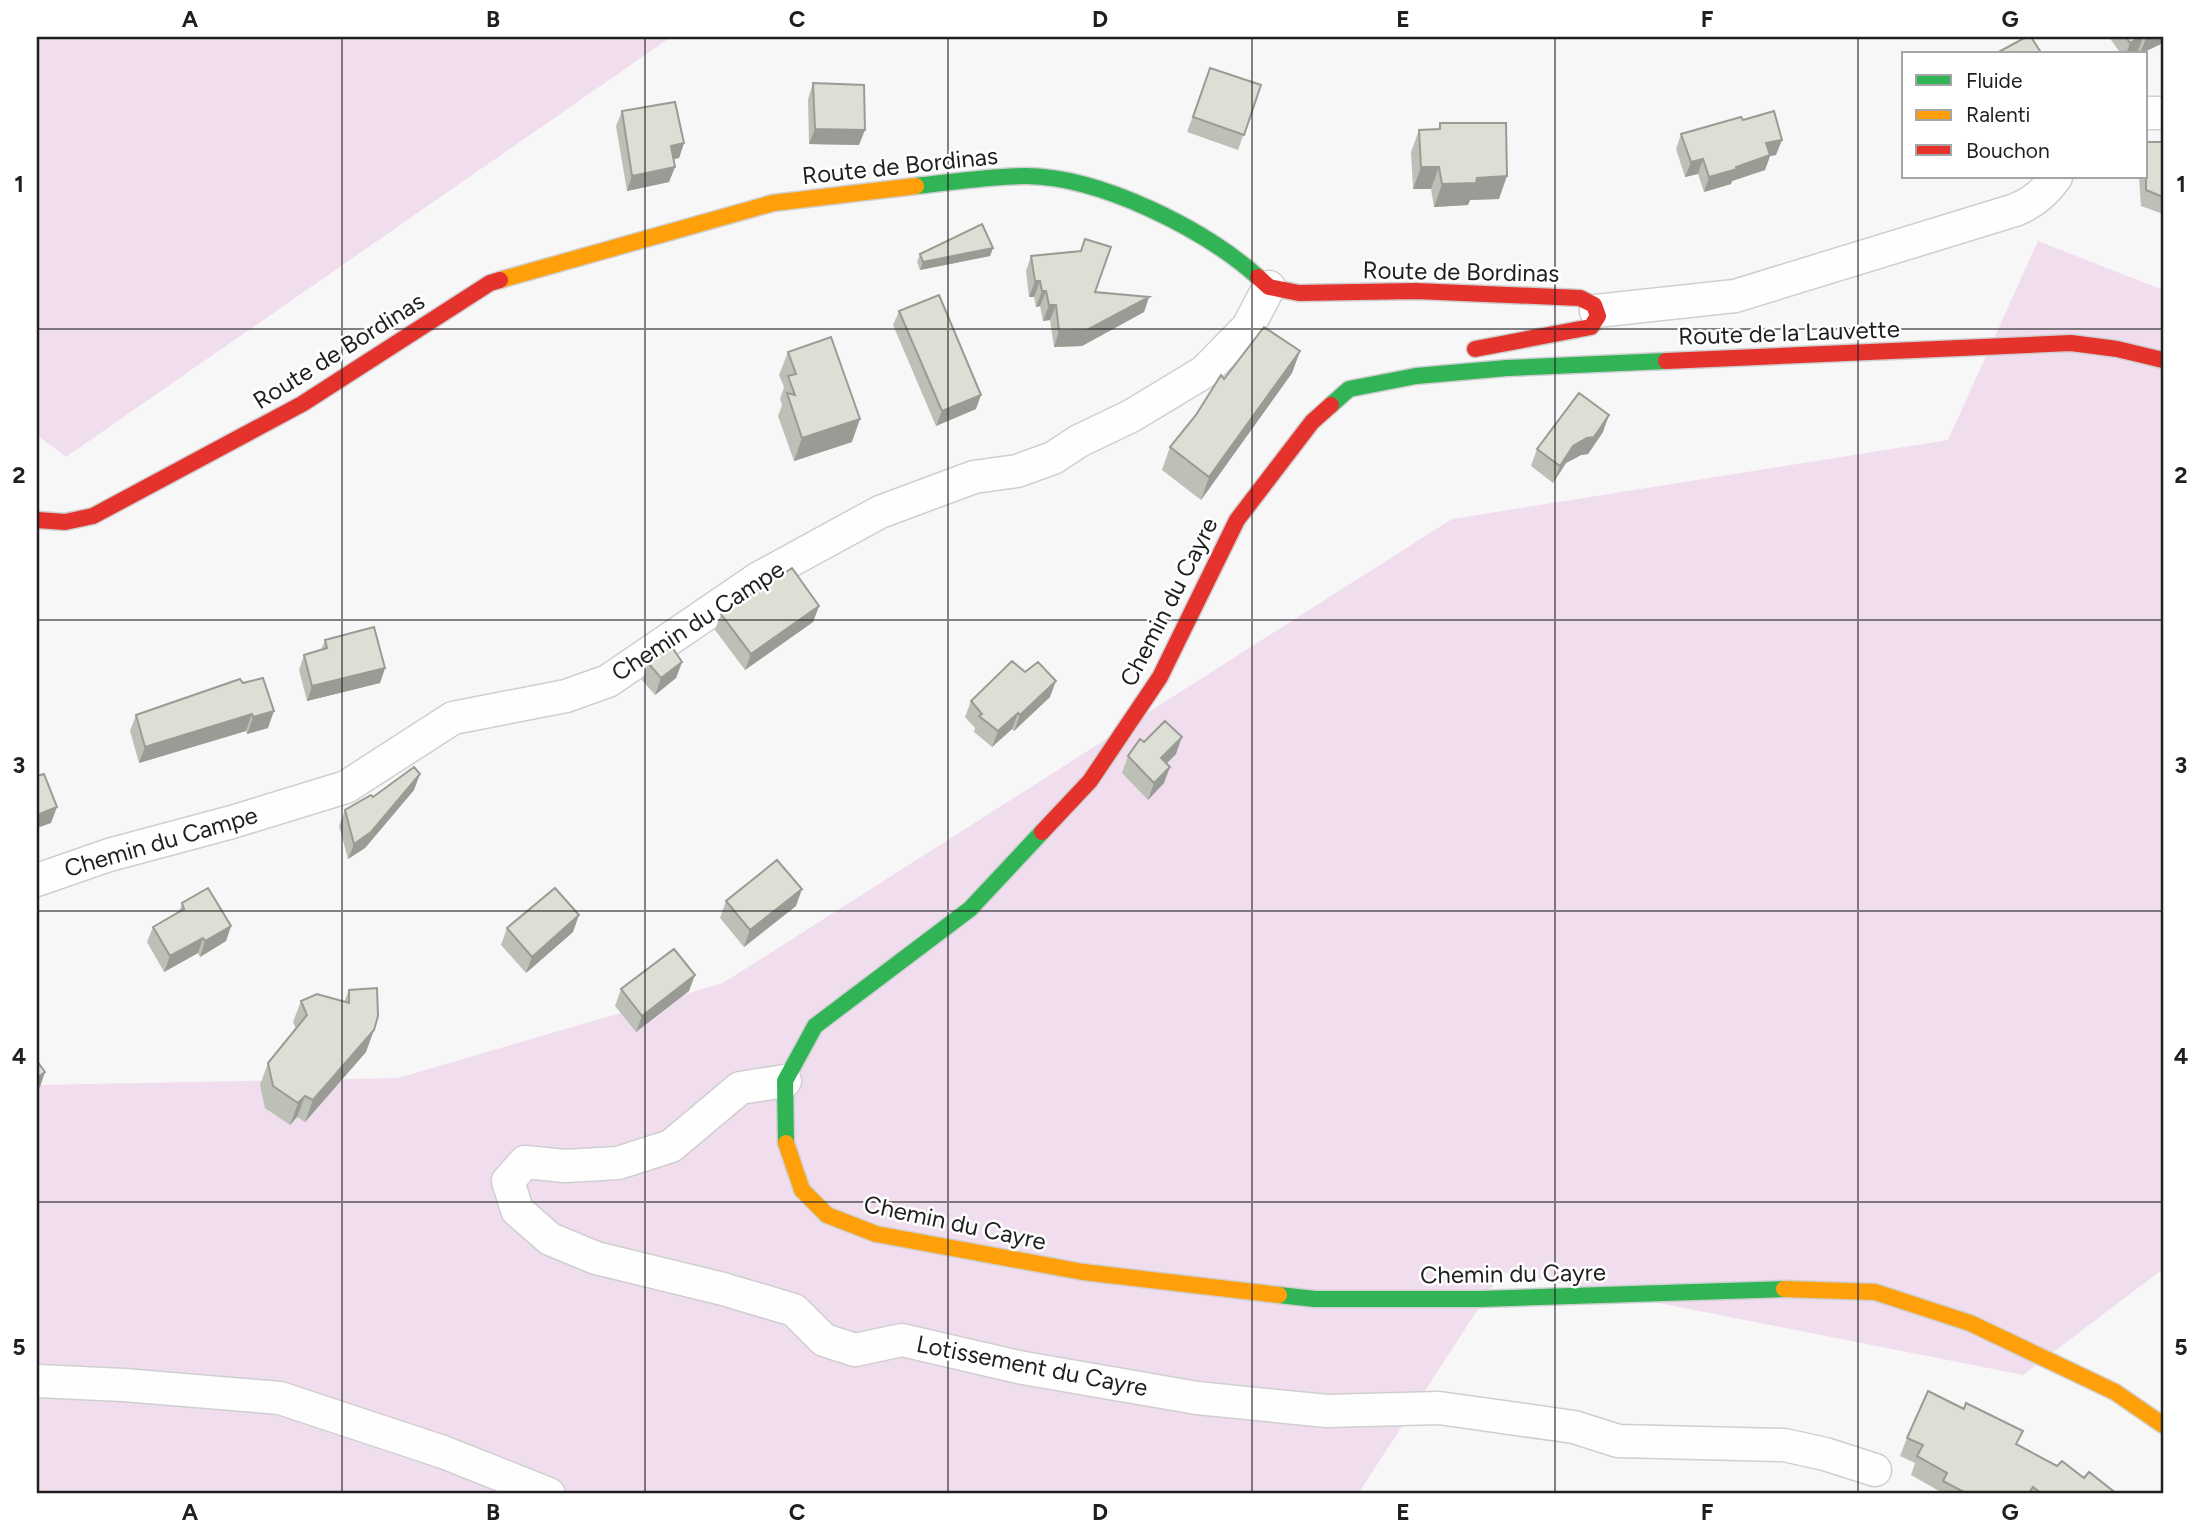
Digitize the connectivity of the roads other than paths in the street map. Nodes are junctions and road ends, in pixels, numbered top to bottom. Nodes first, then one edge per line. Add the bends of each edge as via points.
1 (2055, 178) edge
2 (1269, 287) junction
3 (1596, 311) junction
4 (1457, 351) dead end
5 (1423, 356) dead end
6 (2163, 360) edge
7 (1416, 376) junction
8 (37, 520) edge
9 (37, 880) edge
10 (785, 1081) junction
11 (37, 1381) edge
12 (2163, 1425) edge
13 (1875, 1470) dead end
14 (550, 1494) edge

1 - 3 street via 2030,204 2015,210 1735,296
2 - 3 street, Route de Bordinas via 1299,293 1416,291 1580,298 1594,304
2 - 8 street, Route de Bordinas via 1240,261 1161,213 1085,185 1005,177 773,203 490,283 302,404 93,516 71,523
2 - 9 street, Chemin du Campe via 1248,327 1204,372 1131,416 1053,458 1017,471 974,477 880,512 758,578 608,681 566,696 453,718 346,787
3 - 4 street via 1591,327
5 - 7 street
6 - 7 street, Route de la Lauvette via 2071,343
7 - 10 street, Chemin du Cayre via 1349,389 1312,422 1237,520 1160,677 1090,781 970,909 815,1026
10 - 12 street, Chemin du Cayre via 785,1140 802,1190 827,1215 876,1234 1083,1272 1315,1299 1480,1299 1768,1288 1875,1292 1970,1323 2115,1392
10 - 13 street, Lotissement du Cayre via 740,1088 671,1146 618,1163 565,1166 525,1162 508,1181 517,1210 550,1239 596,1258 794,1310 824,1340 855,1350 902,1340 1018,1367 1197,1398 1327,1412 1439,1408 1574,1427 1618,1441 1784,1445
11 - 14 street via 280,1398 443,1452

